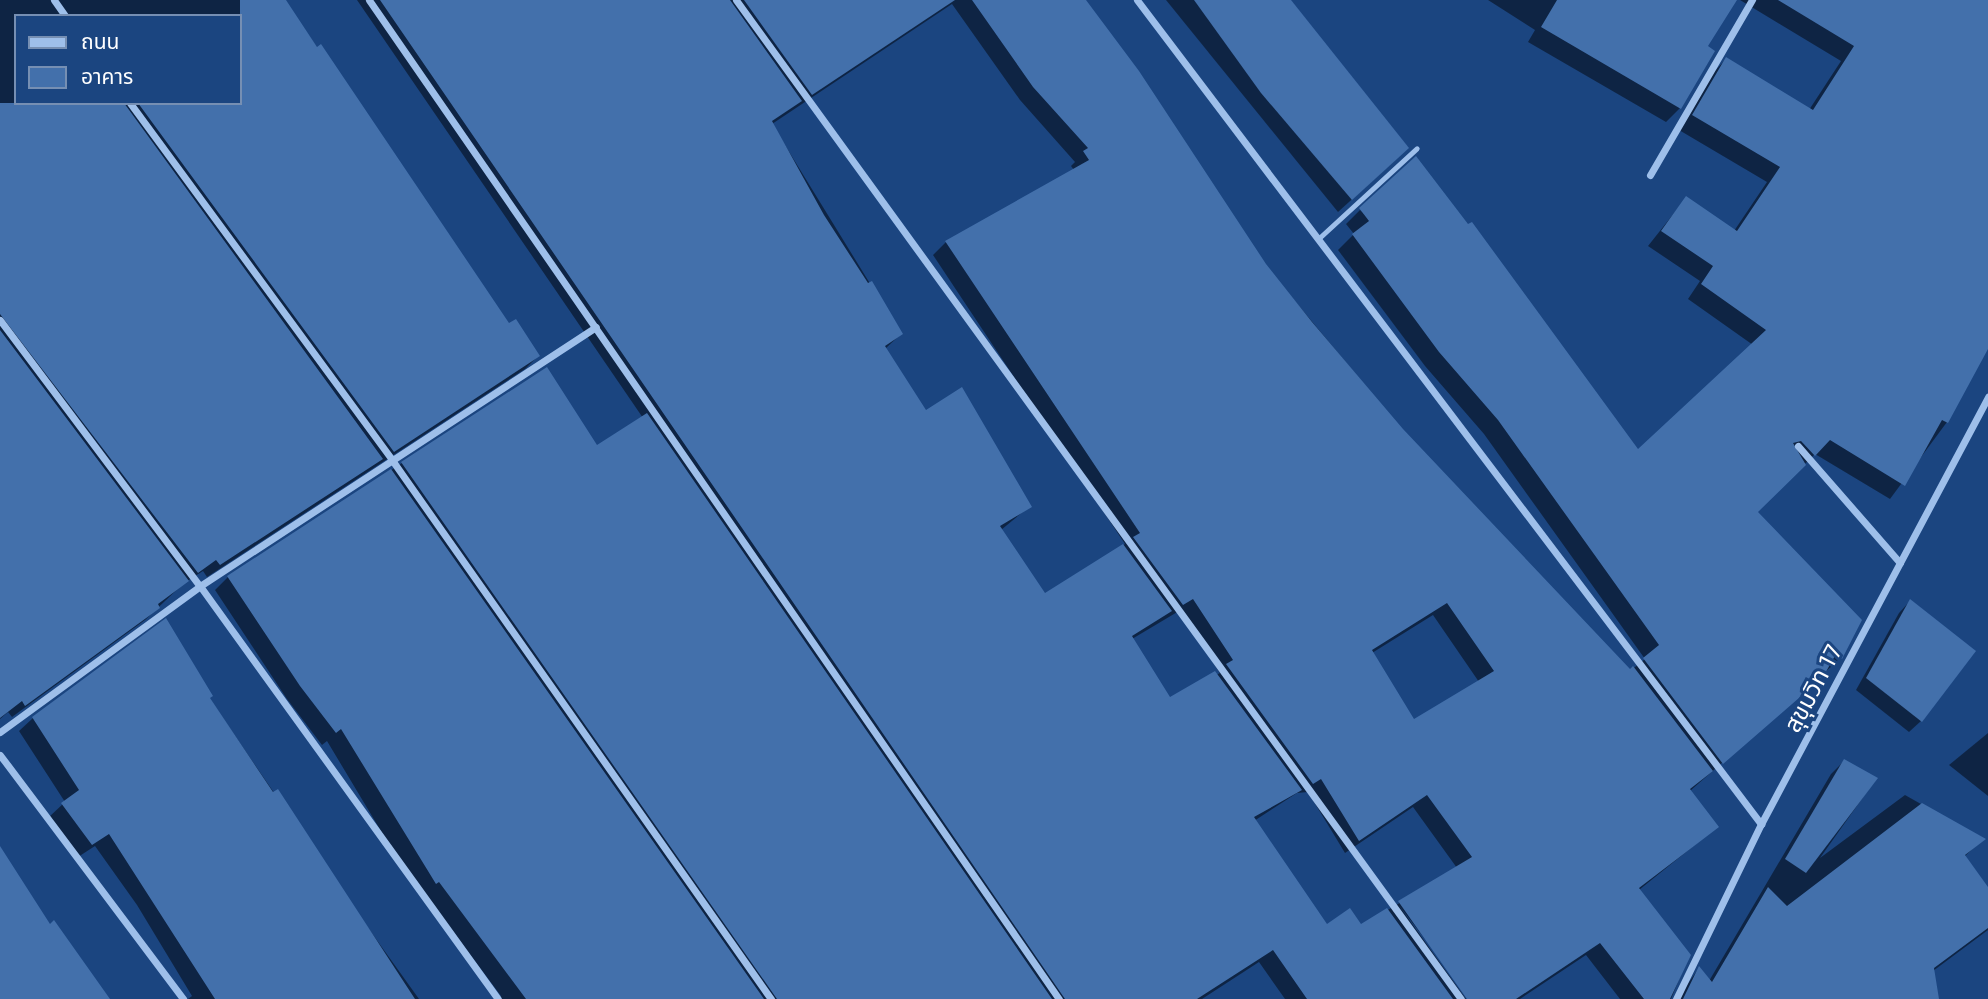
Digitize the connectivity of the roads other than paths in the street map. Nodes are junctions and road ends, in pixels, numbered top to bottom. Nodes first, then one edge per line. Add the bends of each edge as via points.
1 (369, 0) edge
2 (736, 0) edge
3 (1138, 0) edge
4 (1752, 0) edge
5 (131, 105) edge
6 (1418, 148) dead end
7 (1650, 175) dead end
8 (1318, 239) junction
9 (0, 320) edge
10 (597, 327) junction
11 (1988, 397) edge
12 (1798, 446) dead end
13 (392, 460) junction
14 (1900, 563) junction
15 (200, 586) junction
16 (0, 732) edge
17 (0, 755) edge
18 (1761, 824) junction
19 (183, 999) edge
20 (498, 999) edge
21 (771, 999) edge
22 (1059, 999) edge
23 (1461, 999) edge
24 (1676, 999) edge

1 - 10 street
2 - 23 street
3 - 8 street
4 - 7 street
5 - 13 street
6 - 8 lane
8 - 18 street
9 - 15 street
10 - 13 street
10 - 22 street
11 - 14 street, สุขุมวิท 17
12 - 14 street
13 - 15 street
13 - 21 street
14 - 18 street, สุขุมวิท 17
15 - 16 street
15 - 20 street
17 - 19 street
18 - 24 street, สุขุมวิท 17

